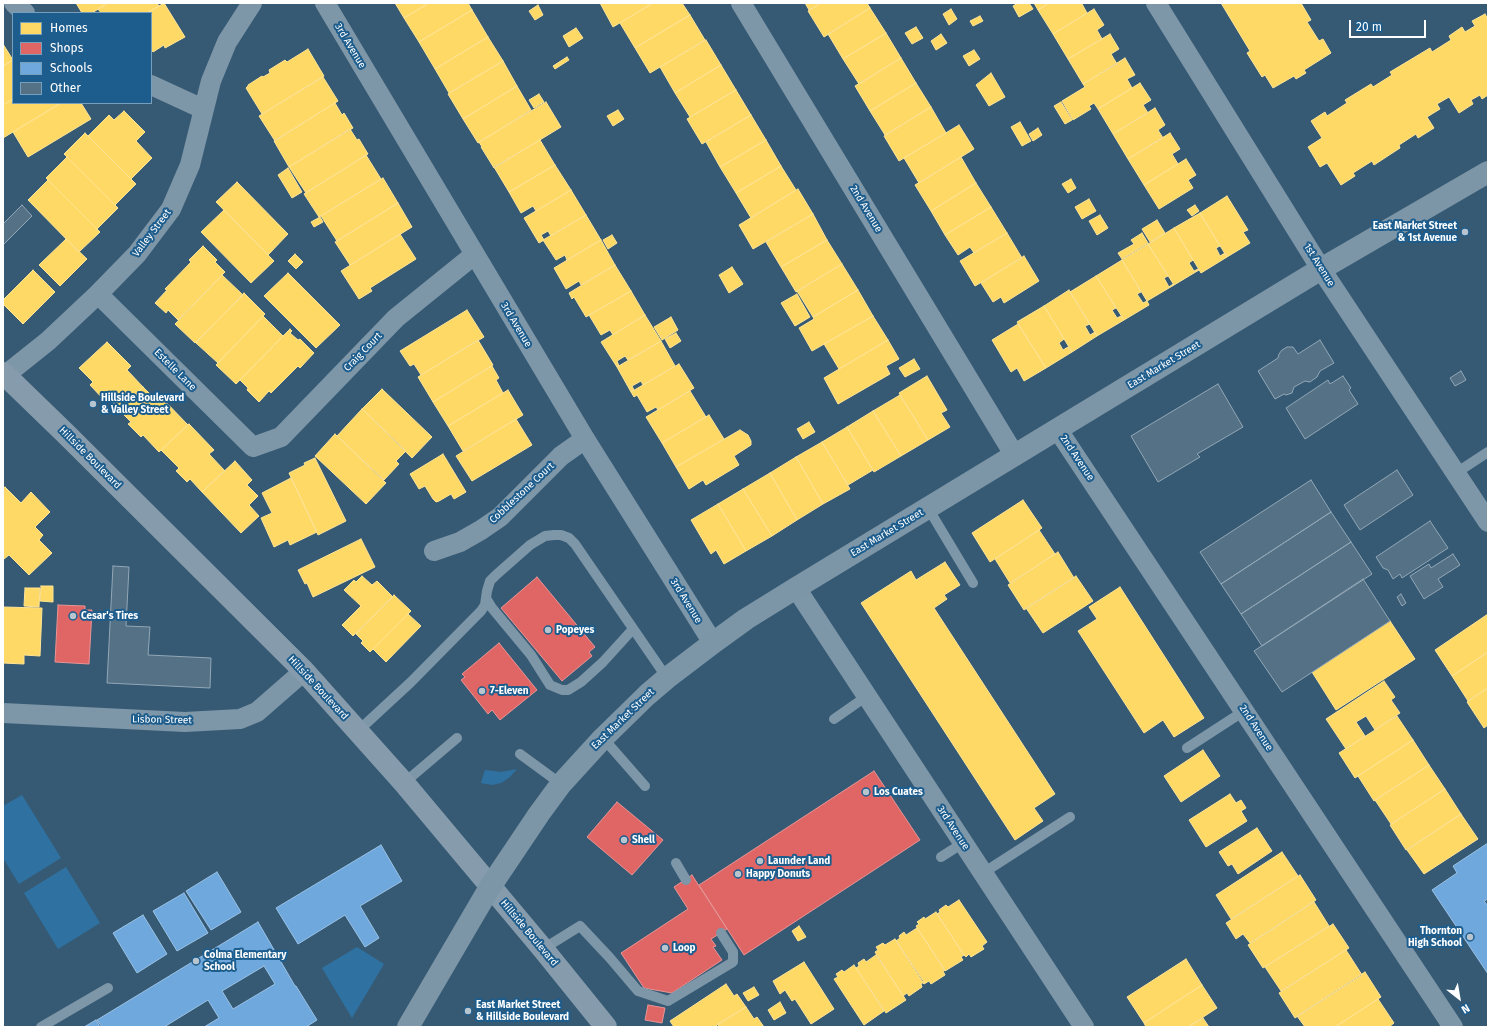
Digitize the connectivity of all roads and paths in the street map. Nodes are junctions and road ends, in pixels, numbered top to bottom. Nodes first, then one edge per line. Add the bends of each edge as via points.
1 (14, 3) edge
2 (252, 3) edge
3 (325, 3) edge
4 (742, 3) edge
5 (1156, 3) edge
6 (24, 12) edge
7 (152, 85) edge
8 (203, 109) junction
9 (1488, 172) edge
10 (474, 255) junction
11 (1321, 269) junction
12 (98, 294) junction
13 (4, 375) edge
14 (1058, 430) junction
15 (585, 439) junction
16 (253, 447) joint
17 (1488, 452) edge
18 (1015, 456) junction
19 (1456, 473) junction
20 (928, 508) junction
21 (1488, 522) edge
22 (434, 551) dead end
23 (972, 583) dead end
24 (796, 588) junction
25 (486, 598) junction
26 (633, 628) junction
27 (713, 643) junction
28 (304, 671) junction
29 (667, 678) junction
30 (866, 696) junction
31 (1244, 710) junction
32 (3, 713) edge
33 (834, 719) dead end
34 (358, 731) junction
35 (456, 738) dead end
36 (602, 738) junction
37 (1187, 748) dead end
38 (520, 754) dead end
39 (404, 783) junction
40 (561, 784) junction
41 (645, 786) dead end
42 (1070, 817) dead end
43 (963, 844) junction
44 (941, 857) dead end
45 (676, 863) dead end
46 (983, 873) junction
47 (686, 880) dead end
48 (490, 887) junction
49 (721, 933) dead end
50 (543, 949) junction
51 (108, 988) dead end
52 (41, 1027) edge
53 (408, 1027) edge
54 (606, 1027) edge
55 (1084, 1027) edge
56 (1453, 1027) edge

1 - 6 street
2 - 8 street, Valley Street via 227,42
3 - 10 street, 3rd Avenue
4 - 18 street, 2nd Avenue
5 - 11 street, 1st Avenue
7 - 8 street
8 - 12 street, Valley Street via 190,165 171,209 137,254
9 - 11 main road, East Market Street
10 - 15 street, 3rd Avenue
10 - 16 street, Craig Court via 396,318 281,437
11 - 14 main road, East Market Street
11 - 19 street, 1st Avenue
12 - 13 street, Valley Street via 48,341
12 - 16 street, Estelle Lane
13 - 28 main road, Hillside Boulevard
14 - 18 main road, East Market Street
14 - 31 street, 2nd Avenue
15 - 22 street, Cobblestone Court via 561,456 500,516 460,542
15 - 27 street, 3rd Avenue
17 - 19 lane
18 - 20 main road, East Market Street
19 - 21 street, 1st Avenue
20 - 23 lane
20 - 24 main road, East Market Street
24 - 27 main road, East Market Street
24 - 30 street, 3rd Avenue
25 - 26 lane via 531,655 550,685 562,690 568,690 581,682
25 - 26 lane via 490,581 537,540 545,536 561,535 575,544
25 - 34 lane via 481,611
26 - 29 lane
27 - 29 main road, East Market Street
28 - 32 street, Lisbon Street via 257,712 240,719 185,722
28 - 34 main road, Hillside Boulevard
29 - 36 main road, East Market Street
30 - 33 lane
30 - 43 street, 3rd Avenue
31 - 37 lane
31 - 56 street, 2nd Avenue
34 - 39 main road, Hillside Boulevard
35 - 39 lane
36 - 40 main road, East Market Street
36 - 41 lane
38 - 40 lane
39 - 48 main road, Hillside Boulevard
40 - 48 main road, East Market Street
42 - 46 lane
43 - 44 lane
43 - 46 street, 3rd Avenue
45 - 47 lane
46 - 55 street, 3rd Avenue
48 - 50 main road, Hillside Boulevard
48 - 53 main road, East Market Street
49 - 50 lane via 733,952 734,962 668,1001 638,991 580,926
50 - 54 main road, Hillside Boulevard
51 - 52 lane

